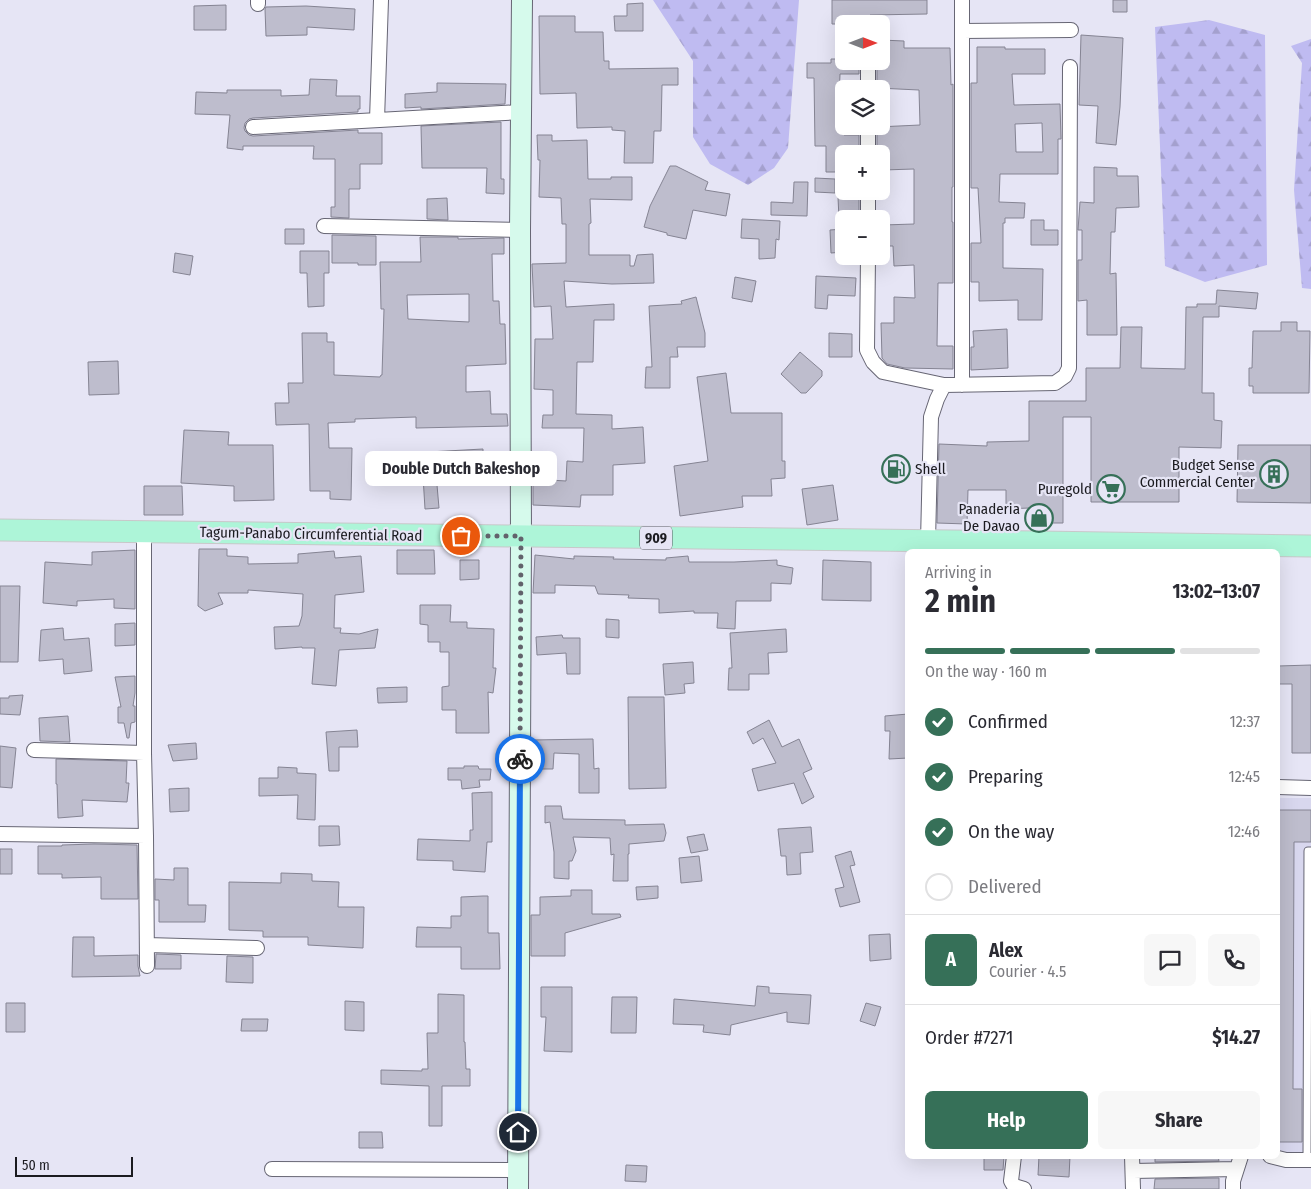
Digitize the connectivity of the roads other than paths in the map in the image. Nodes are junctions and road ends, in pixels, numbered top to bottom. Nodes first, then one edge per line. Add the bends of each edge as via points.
1 (381, 0) edge
2 (522, 0) edge
3 (962, 0) edge
4 (962, 30) junction
5 (1071, 30) dead end
6 (1070, 67) dead end
7 (521, 112) junction
8 (377, 120) junction
9 (253, 127) dead end
10 (324, 226) dead end
11 (520, 230) junction
12 (868, 265) edge
13 (944, 385) junction
14 (962, 385) junction
15 (0, 530) edge
16 (144, 532) junction
17 (521, 536) junction
18 (928, 541) junction
19 (1040, 546) edge
20 (1311, 546) edge
21 (1223, 548) edge
22 (34, 750) dead end
23 (144, 753) junction
24 (1280, 787) edge
25 (1311, 788) edge
26 (0, 834) edge
27 (146, 836) junction
28 (1311, 851) edge
29 (1310, 910) edge
30 (147, 945) junction
31 (257, 948) dead end
32 (1309, 961) edge
33 (147, 966) dead end
34 (1309, 1022) edge
35 (1280, 1158) edge
36 (1014, 1159) edge
37 (1132, 1159) edge
38 (1309, 1160) edge
39 (1239, 1163) edge
40 (272, 1169) dead end
41 (1133, 1171) junction
42 (518, 1180) edge
43 (1024, 1189) edge
44 (1133, 1189) edge
45 (1233, 1189) edge

1 - 8 street
2 - 7 main road
3 - 4 street
4 - 5 street
4 - 14 street
6 - 14 street via 1069,368 1055,383
7 - 8 street
7 - 11 main road
8 - 9 street
10 - 11 street
11 - 17 main road
12 - 13 street via 867,350 873,362 883,372
13 - 14 street
13 - 18 street via 931,417
15 - 16 main road, Tagum-Panabo Circumferential Road / 909
16 - 17 main road, Tagum-Panabo Circumferential Road / 909
16 - 23 street
17 - 18 main road, Tagum-Panabo Circumferential Road / 909
17 - 42 main road
18 - 19 main road, Tagum-Panabo Circumferential Road / 909
19 - 21 main road, Tagum-Panabo Circumferential Road / 909
20 - 21 main road, Tagum-Panabo Circumferential Road / 909
22 - 23 street
23 - 27 street
24 - 25 street
26 - 27 street
27 - 30 street
28 - 29 lane via 1308,851
29 - 32 lane
30 - 31 street
30 - 33 street
32 - 34 lane
34 - 38 lane
35 - 38 street
36 - 43 street via 1011,1181 1014,1186
37 - 41 street
39 - 41 street
39 - 45 street
40 - 42 street
41 - 44 street

